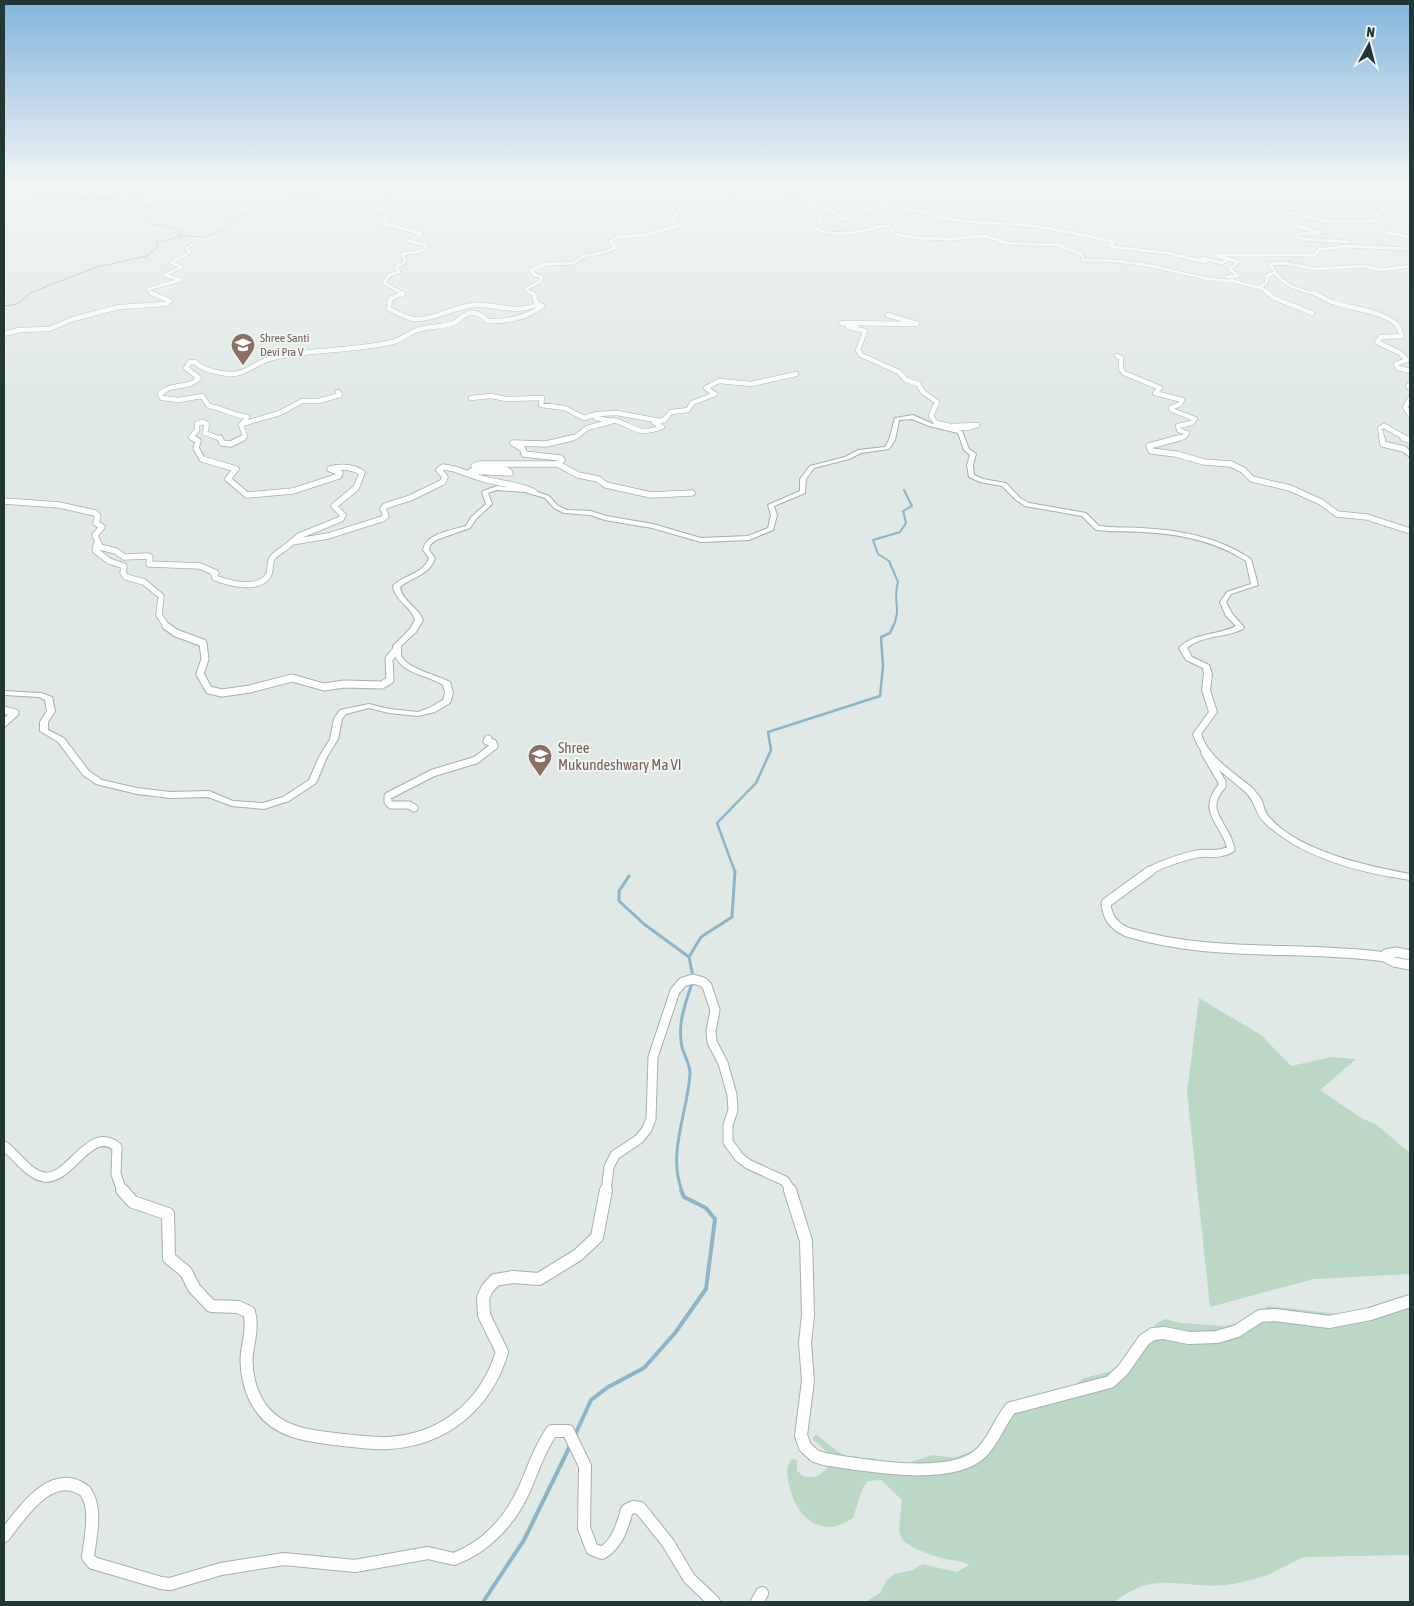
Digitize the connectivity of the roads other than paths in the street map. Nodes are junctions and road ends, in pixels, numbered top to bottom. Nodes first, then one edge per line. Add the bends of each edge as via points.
1 (180, 258) edge
2 (403, 258) edge
3 (578, 258) edge
4 (1083, 258) edge
5 (1185, 258) edge
6 (1225, 258) edge
7 (1229, 259) junction
8 (1410, 266) edge
9 (1275, 273) junction
10 (1234, 281) junction
11 (1259, 288) junction
12 (536, 303) junction
13 (1312, 313) dead end
14 (888, 315) dead end
15 (4, 334) edge
16 (1117, 356) dead end
17 (1410, 372) edge
18 (796, 374) dead end
19 (338, 392) dead end
20 (472, 398) dead end
21 (1410, 399) edge
22 (1410, 415) edge
23 (586, 417) junction
24 (613, 420) junction
25 (653, 421) junction
26 (241, 425) junction
27 (951, 428) junction
28 (1410, 440) edge
29 (1410, 454) edge
30 (558, 464) junction
31 (464, 471) junction
32 (534, 492) junction
33 (692, 493) dead end
34 (4, 501) edge
35 (1410, 531) edge
36 (292, 542) junction
37 (97, 543) junction
38 (397, 650) junction
39 (4, 693) edge
40 (4, 710) edge
41 (4, 724) edge
42 (488, 738) dead end
43 (1206, 753) junction
44 (414, 808) dead end
45 (1410, 877) edge
46 (1410, 956) edge
47 (1385, 957) junction
48 (1410, 965) edge
49 (4, 1146) edge
50 (1410, 1302) edge
51 (4, 1536) edge
52 (714, 1602) edge

1 - 15 street via 171,263 182,268 164,275 181,280 148,289 151,294 170,301 166,304 119,307 49,329
2 - 12 street via 405,262 396,267 399,272 388,275 384,282 404,294 390,300 388,308 414,319 475,305 515,310 532,307
3 - 12 street via 574,263 546,264 531,270 531,273 542,277 526,289 535,296
4 - 10 street
5 - 7 street via 1222,263
6 - 7 street
7 - 10 street via 1238,262 1230,269 1238,276 1216,276
8 - 9 street via 1381,270 1364,266 1314,269 1271,263
9 - 11 street via 1268,275 1266,283
9 - 17 street via 1291,287 1392,321 1402,336 1381,337 1377,342 1402,355 1407,360 1396,364
10 - 11 street
11 - 13 street via 1274,298
12 - 26 street via 542,306 535,312 503,321 487,321 480,314 470,313 453,324 420,329 396,341 268,359 239,373 227,374 190,362 187,369 199,378 198,381 160,392 160,397 165,399 204,396 210,406 247,417
14 - 27 street via 917,324 841,323 857,325 848,327 865,331 858,350 861,355 899,372 935,399 937,402 931,416 936,423 977,425
16 - 35 street via 1121,358 1124,373 1160,388 1155,392 1157,394 1182,400 1172,410 1196,419 1178,426 1179,430 1187,433 1184,437 1152,444 1149,446 1151,451 1231,464 1252,479 1290,488 1321,502 1337,514 1367,518
18 - 25 street via 754,384 732,380 710,384 706,388 715,394 712,397 692,403 688,410 669,413 664,420
19 - 26 street via 340,395 332,399 302,401 280,413
20 - 23 street via 542,398 540,405 565,408 580,418
21 - 22 street via 1405,407
23 - 24 street
23 - 25 street via 610,412 641,415
24 - 25 street via 638,430 656,430 662,426
24 - 30 street via 587,428 576,437 546,444 513,443 523,449 524,454 560,458 562,460
26 - 36 street via 245,436 229,444 205,433 205,423 197,424 197,430 191,437 198,441 196,448 202,459 236,469 228,479 247,495 301,489 339,476 340,473 330,469 334,467 348,467 362,473 356,487 334,506 343,515 341,519
27 - 32 street via 931,426 913,418 897,419 887,448 860,451 847,458 809,468 803,479 801,495 771,506 774,515 771,529 749,538 701,540 591,513 566,512 547,497
27 - 43 street via 960,432 967,450 973,454 971,476 1008,486 1022,503 1084,514 1097,528 1152,531 1199,539 1239,553 1249,560 1255,585 1229,593 1224,602 1240,627 1189,642 1183,648 1189,658 1207,670 1206,690 1212,712 1197,734 1198,742
28 - 29 street via 1384,426 1380,428 1383,444 1404,449
30 - 31 street via 524,466 501,462 474,466 507,470 508,475
30 - 33 street via 578,474 598,478 609,486 651,495
31 - 32 street
31 - 36 street via 450,467 440,469 445,477 443,482 385,506 386,516 382,519 328,536
32 - 38 street via 508,487 489,489 484,494 489,504 468,526 427,544 431,563 396,586 397,594 414,609 419,620 413,630 400,640
34 - 37 street via 59,505 95,513 98,516 96,523 102,527 95,535
36 - 37 street via 273,558 270,572 263,580 244,584 220,580 214,576 216,572 206,568 186,564 149,564 148,556 124,556
37 - 38 street via 95,550 124,566 126,577 144,582 159,594 158,619 164,626 203,643 205,659 200,674 206,687 215,692 234,692 292,678 324,687 382,685 390,680 390,659
38 - 39 street via 405,666 448,684 447,701 418,714 369,706 343,712 338,719 334,739 313,781 286,798 264,806 232,804 209,794 170,795 99,782 86,773 62,740 44,731 44,722 51,711 49,699 41,695
40 - 41 street via 14,713
42 - 44 street via 487,741 494,746 476,760 433,773 388,796 391,805
43 - 45 street via 1254,795 1264,819 1297,842 1376,871
43 - 47 street via 1222,782 1211,801 1216,820 1231,841 1231,849 1222,854 1198,854 1159,864 1106,903 1112,923 1124,932 1214,948 1287,953 1353,951
46 - 47 street via 1396,952
47 - 48 street
49 - 50 street via 17,1154 34,1174 50,1177 68,1168 98,1142 112,1143 117,1148 115,1168 122,1193 141,1206 168,1214 169,1258 186,1272 194,1288 212,1306 238,1307 249,1312 253,1322 246,1363 260,1406 274,1423 303,1436 369,1443 408,1440 439,1430 477,1404 494,1375 502,1352 481,1307 481,1297 495,1280 513,1277 539,1279 578,1255 597,1237 609,1167 615,1155 639,1139 651,1119 653,1057 675,991 683,982 694,979 707,986 715,1010 712,1042 723,1063 732,1095 728,1142 748,1164 785,1181 806,1241 808,1381 801,1435 804,1447 815,1456 891,1469 964,1465 988,1447 1011,1408 1110,1382 1123,1370 1144,1340 1153,1334 1217,1337 1237,1331 1260,1316 1329,1322
51 - 52 street via 40,1494 61,1484 78,1486 88,1496 88,1557 93,1563 161,1583 170,1584 221,1569 284,1559 355,1566 415,1554 454,1558 475,1550 502,1525 523,1494 543,1444 552,1431 560,1430 568,1431 585,1464 584,1537 592,1549 602,1552 616,1543 627,1510 640,1508 668,1543 689,1578

